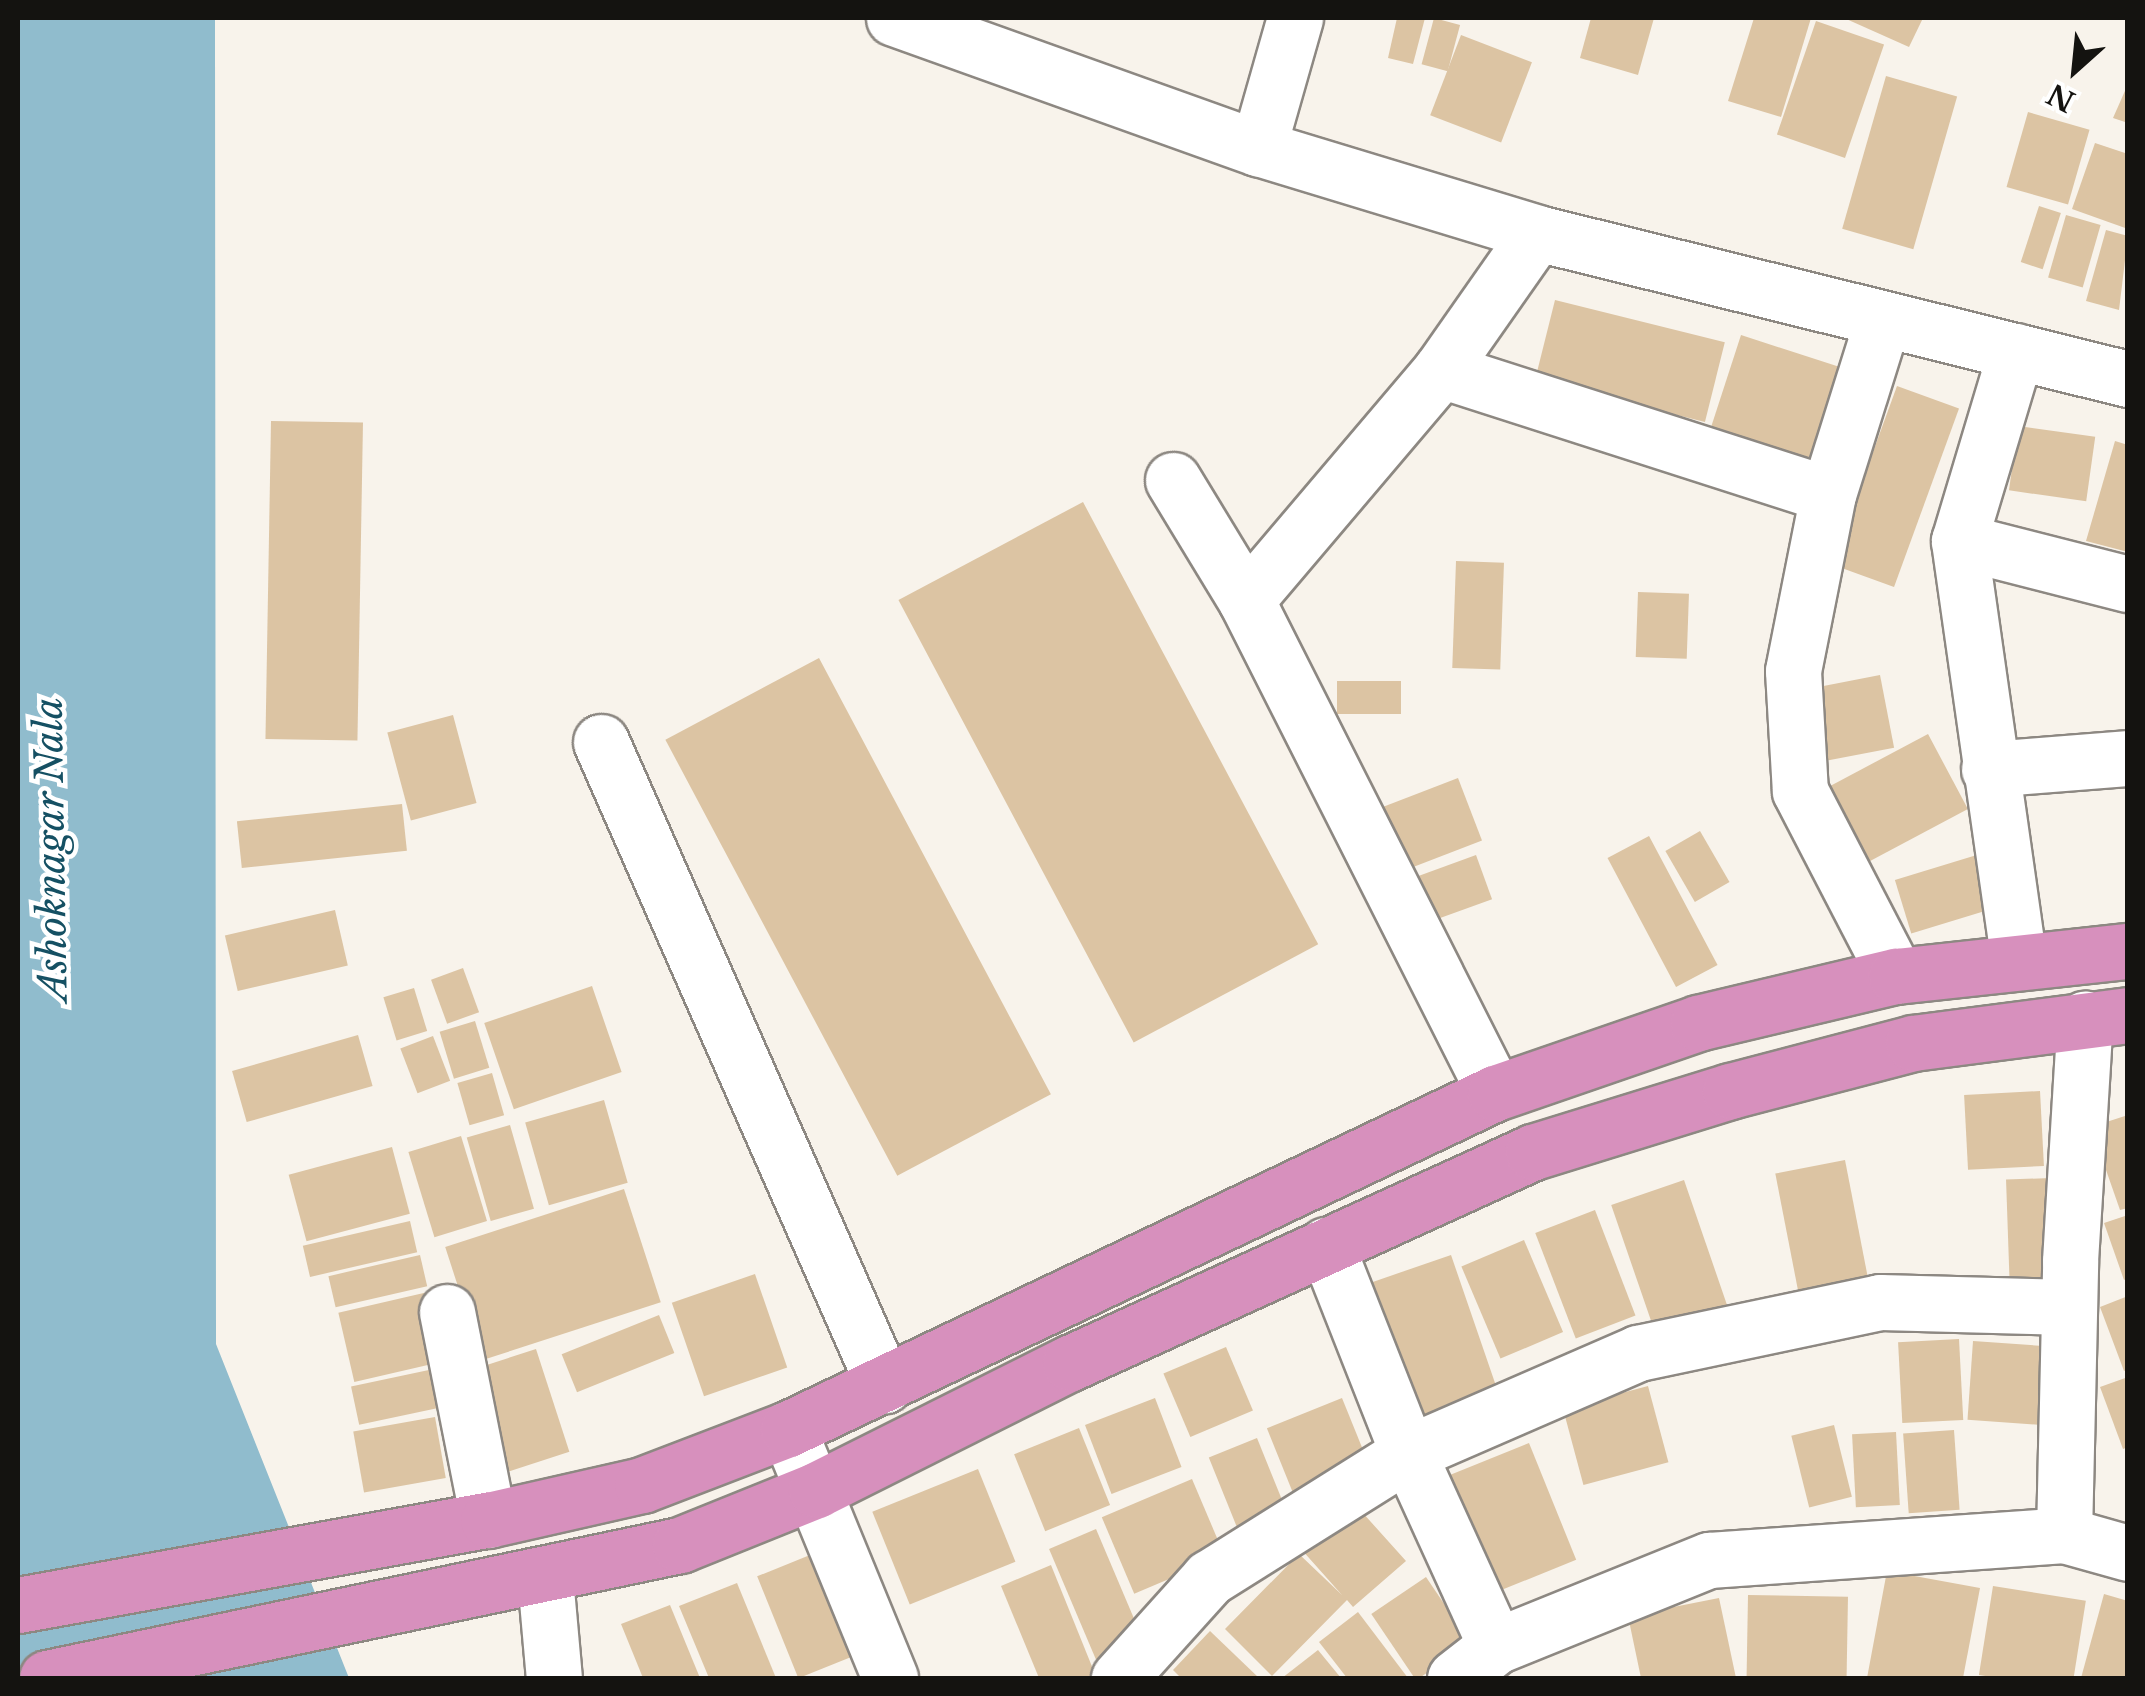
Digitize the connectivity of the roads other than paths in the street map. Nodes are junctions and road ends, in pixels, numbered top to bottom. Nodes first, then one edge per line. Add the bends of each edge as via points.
1 (894, 18) edge
2 (1295, 18) edge
3 (1258, 148) junction
4 (1538, 233) junction
5 (1882, 322) junction
6 (2016, 351) junction
7 (1440, 370) junction
8 (2128, 379) edge
9 (1173, 480) dead end
10 (1828, 494) junction
11 (1959, 541) junction
12 (2128, 584) edge
13 (1246, 600) junction
14 (601, 742) dead end
15 (2128, 758) edge
16 (1990, 769) junction
17 (2128, 951) edge
18 (2019, 960) junction
19 (1896, 976) junction
20 (2106, 1017) edge
21 (1495, 1093) junction
22 (1326, 1245) junction
23 (2068, 1307) junction
24 (447, 1312) dead end
25 (884, 1385) junction
26 (788, 1429) junction
27 (1408, 1453) junction
28 (816, 1490) junction
29 (488, 1520) junction
30 (2064, 1535) junction
31 (2128, 1553) edge
32 (545, 1578) junction
33 (18, 1605) edge
34 (1476, 1662) edge
35 (47, 1678) edge
36 (554, 1678) edge
37 (890, 1678) edge
38 (1119, 1678) edge

1 - 3 street
2 - 3 street
3 - 4 street
4 - 5 street
4 - 7 street
5 - 6 street
5 - 10 street
6 - 8 street
6 - 11 street
7 - 10 street
7 - 13 street
9 - 13 street
10 - 19 street via 1793,671 1800,791
11 - 12 street
11 - 16 street
13 - 21 street
14 - 25 street
15 - 16 street
16 - 18 street
17 - 18 highway
18 - 19 highway
19 - 21 highway via 1698,1023
20 - 22 highway via 1912,1043 1730,1090 1534,1152
20 - 23 street
21 - 25 highway
22 - 27 street
22 - 28 highway
23 - 27 street via 1880,1302 1638,1353
23 - 30 street
24 - 29 street
25 - 26 highway
26 - 28 street
26 - 29 highway via 642,1485
27 - 34 street
27 - 38 street via 1209,1578
28 - 32 highway via 680,1544
28 - 37 street
29 - 33 highway
30 - 31 street
30 - 34 street via 1709,1560
32 - 35 highway via 346,1612
32 - 36 street

